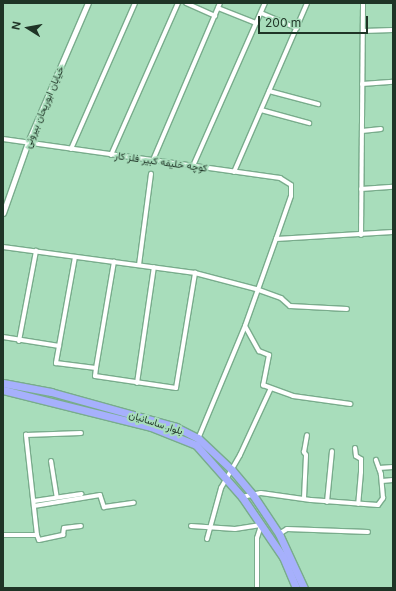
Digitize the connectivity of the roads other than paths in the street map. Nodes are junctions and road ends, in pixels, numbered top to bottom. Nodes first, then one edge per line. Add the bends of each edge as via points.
1 (88, 3) edge
2 (136, 3) edge
3 (178, 3) edge
4 (186, 3) edge
5 (220, 3) edge
6 (265, 3) edge
7 (307, 3) edge
8 (363, 3) edge
9 (218, 8) junction
10 (261, 13) junction
11 (215, 16) junction
12 (256, 24) junction
13 (297, 28) junction
14 (393, 30) edge
15 (363, 31) junction
16 (393, 82) edge
17 (362, 84) junction
18 (269, 91) junction
19 (318, 104) dead end
20 (261, 110) junction
21 (309, 122) dead end
22 (382, 129) dead end
23 (362, 131) junction
24 (3, 139) edge
25 (28, 142) junction
26 (70, 149) junction
27 (111, 154) junction
28 (153, 160) junction
29 (193, 166) junction
30 (234, 172) junction
31 (151, 174) dead end
32 (393, 187) edge
33 (361, 189) junction
34 (3, 213) edge
35 (393, 232) edge
36 (361, 235) junction
37 (276, 239) junction
38 (3, 246) edge
39 (36, 251) junction
40 (74, 256) junction
41 (114, 262) junction
42 (138, 265) junction
43 (154, 267) junction
44 (195, 273) junction
45 (256, 289) junction
46 (347, 309) dead end
47 (245, 326) junction
48 (3, 337) edge
49 (19, 341) junction
50 (59, 346) junction
51 (96, 368) junction
52 (3, 383) edge
53 (137, 383) junction
54 (3, 390) edge
55 (270, 390) junction
56 (350, 404) dead end
57 (81, 432) dead end
58 (307, 435) dead end
59 (197, 442) junction
60 (355, 448) dead end
61 (332, 450) dead end
62 (376, 460) dead end
63 (51, 461) dead end
64 (393, 467) edge
65 (379, 468) junction
66 (232, 470) junction
67 (227, 478) junction
68 (393, 480) edge
69 (382, 481) junction
70 (81, 494) dead end
71 (253, 496) junction
72 (57, 497) junction
73 (242, 497) junction
74 (304, 498) junction
75 (326, 502) junction
76 (34, 503) junction
77 (134, 503) dead end
78 (358, 504) junction
79 (262, 525) junction
80 (81, 526) dead end
81 (191, 526) dead end
82 (210, 527) junction
83 (368, 532) dead end
84 (279, 534) junction
85 (3, 535) edge
86 (37, 535) junction
87 (207, 539) dead end
88 (257, 588) edge
89 (296, 588) edge
90 (304, 588) edge

1 - 25 street, خیابان ابوریحان بیرونی
2 - 26 street
3 - 27 street
4 - 11 street
5 - 9 street
6 - 10 street
7 - 13 street
8 - 15 street
9 - 11 street
9 - 12 street
10 - 12 street
10 - 13 street
11 - 28 street
12 - 29 street
13 - 18 street
14 - 15 street
15 - 17 street
16 - 17 street
17 - 23 street
18 - 19 street
18 - 20 street
20 - 21 street
20 - 30 street
22 - 23 street
23 - 33 street
24 - 25 street, کوچه خلیفه کبیر فلز کار
25 - 26 street, کوچه خلیفه کبیر فلز کار
25 - 34 street, خیابان ابوریحان بیرونی
26 - 27 street, کوچه خلیفه کبیر فلز کار
27 - 28 street, کوچه خلیفه کبیر فلز کار
28 - 29 street, کوچه خلیفه کبیر فلز کار
29 - 30 street, کوچه خلیفه کبیر فلز کار
30 - 37 street, کوچه خلیفه کبیر فلز کار via 280,178 291,185 291,196
31 - 42 street
32 - 33 street
33 - 36 street
35 - 36 street
36 - 37 street
37 - 45 street
38 - 39 street
39 - 40 street
39 - 49 street
40 - 41 street
40 - 50 street
41 - 42 street
41 - 51 street
42 - 43 street
43 - 44 street
43 - 53 street
44 - 45 street
44 - 53 street via 176,388
45 - 46 street via 281,298 290,306
45 - 47 street
47 - 55 street via 259,351 269,355 263,385
47 - 59 street
48 - 49 street
49 - 50 street
50 - 51 street via 56,363
51 - 53 street via 95,376
52 - 59 highway, بلوار ساسانیان via 51,392 176,427
54 - 59 highway, بلوار ساسانیان via 151,427
55 - 56 street via 325,402
55 - 66 street
57 - 76 street via 26,435
58 - 74 street via 304,452
59 - 66 highway, بلوار ساسانیان
59 - 67 highway, بلوار ساسانیان
60 - 78 street via 356,456 361,459 362,472
61 - 75 street
62 - 65 street
63 - 72 street
64 - 65 street
65 - 69 street
66 - 67 street
66 - 71 highway, بلوار ساسانیان
67 - 73 highway, بلوار ساسانیان
67 - 82 street via 221,488
68 - 69 street
69 - 78 street via 382,502 378,505
70 - 72 street
71 - 73 street
71 - 74 street via 261,493
71 - 84 highway, بلوار ساسانیان
72 - 76 street
73 - 79 highway, بلوار ساسانیان
74 - 75 street
75 - 78 street
76 - 77 street via 100,495 104,507
76 - 86 street
79 - 82 street via 242,529
79 - 88 street via 257,538
79 - 89 highway, بلوار ساسانیان via 283,557
80 - 86 street via 64,528 63,535 39,540
81 - 82 street
82 - 87 street
83 - 84 street via 287,529
84 - 90 highway, بلوار ساسانیان
85 - 86 street

